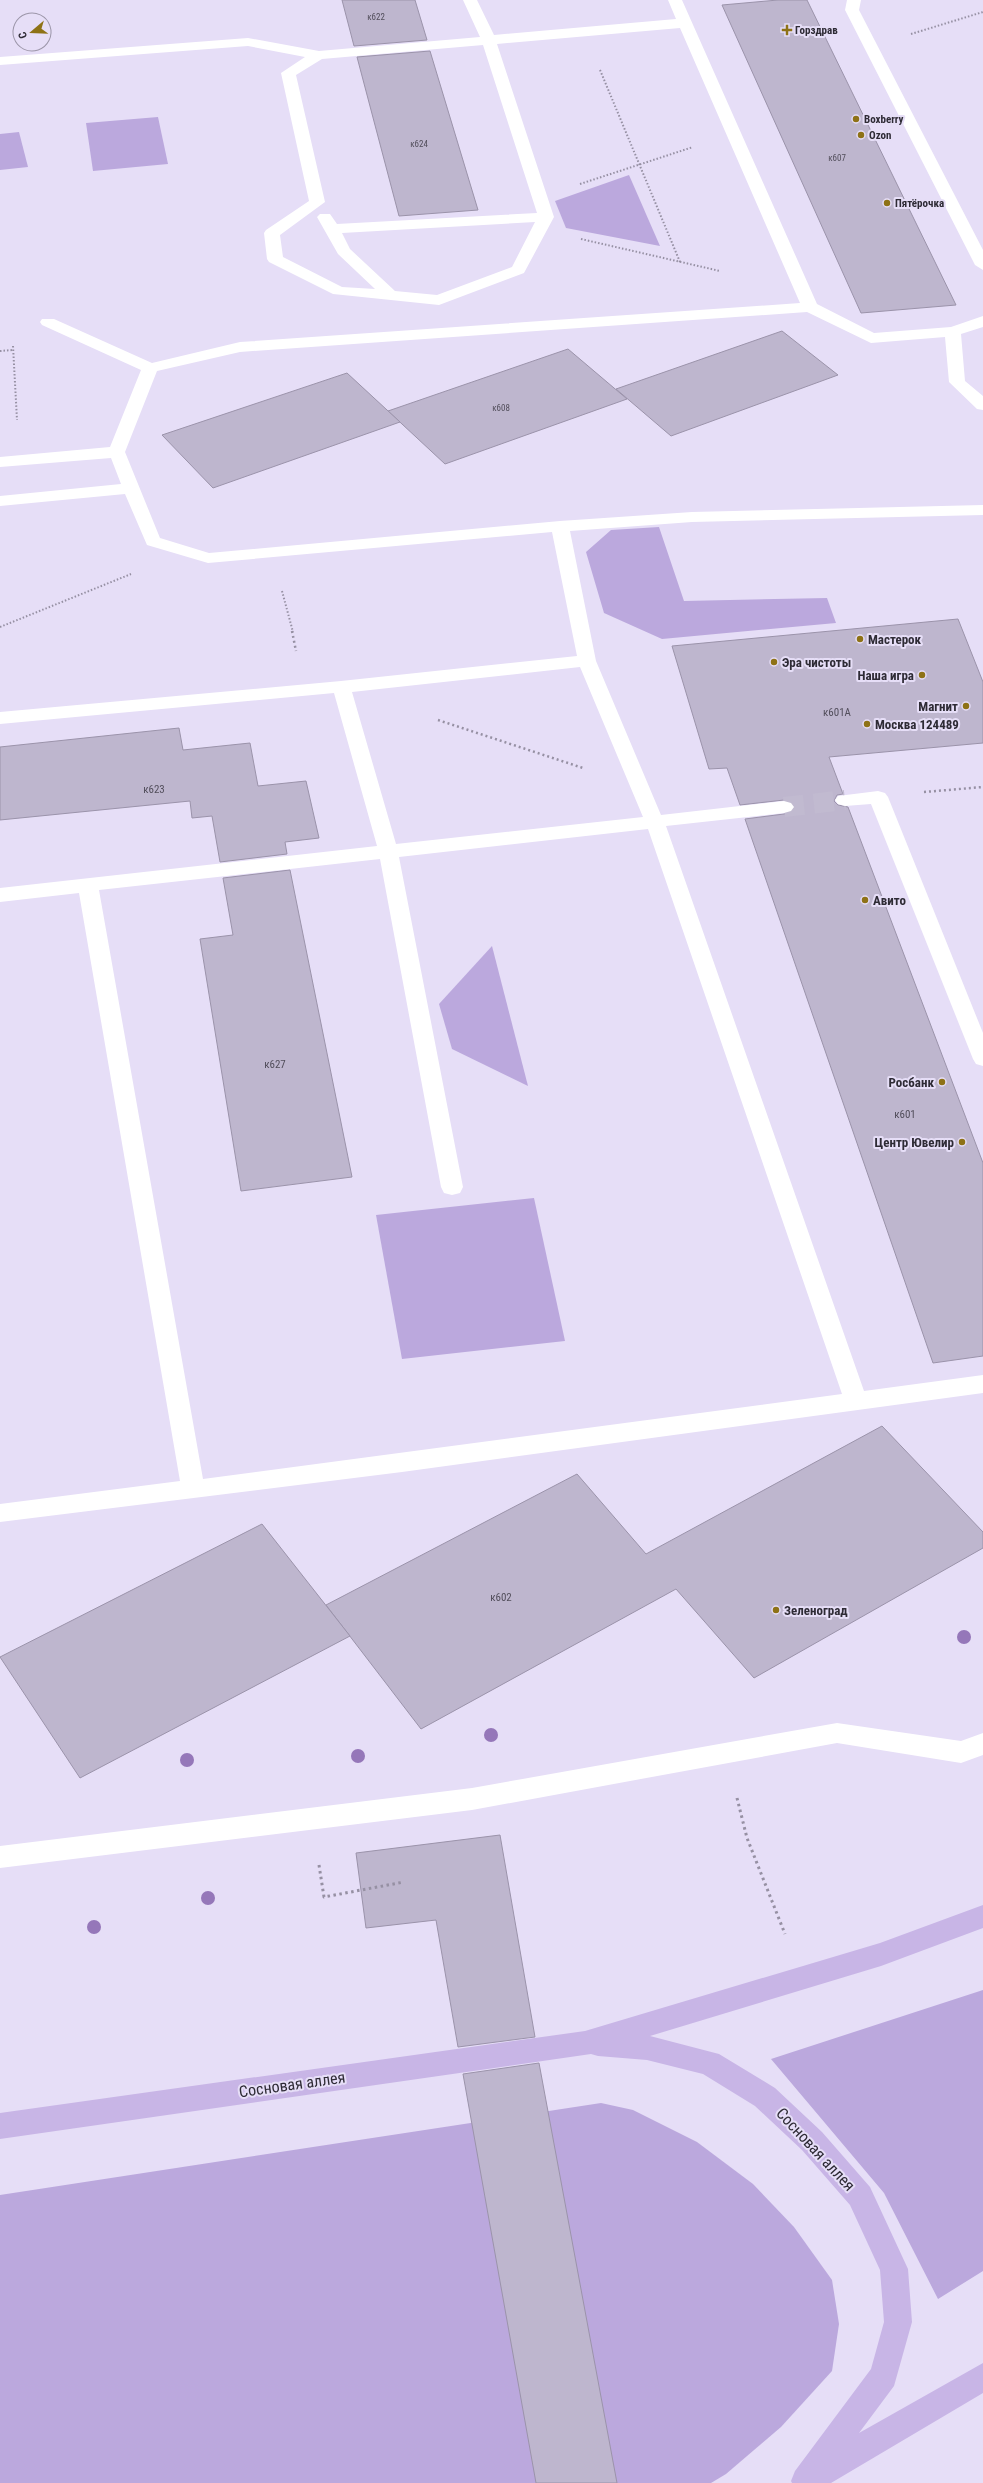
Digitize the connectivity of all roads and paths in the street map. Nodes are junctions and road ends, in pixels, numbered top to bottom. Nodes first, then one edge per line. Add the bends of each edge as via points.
1 (470, 0) edge
2 (675, 0) edge
3 (854, 0) edge
4 (983, 12) edge
5 (684, 23) junction
6 (489, 40) junction
7 (871, 46) junction
8 (319, 55) junction
9 (0, 61) edge
10 (598, 66) dead end
11 (733, 134) junction
12 (639, 165) junction
13 (540, 198) junction
14 (317, 202) junction
15 (543, 223) junction
16 (332, 229) junction
17 (680, 262) junction
18 (983, 265) edge
19 (726, 273) dead end
20 (391, 296) junction
21 (810, 307) junction
22 (983, 321) edge
23 (48, 322) dead end
24 (953, 332) junction
25 (0, 351) edge
26 (150, 368) junction
27 (983, 406) edge
28 (17, 421) dead end
29 (117, 452) junction
30 (0, 462) edge
31 (131, 488) junction
32 (0, 501) edge
33 (983, 510) edge
34 (560, 526) junction
35 (136, 572) dead end
36 (0, 627) edge
37 (587, 661) junction
38 (341, 687) junction
39 (430, 717) dead end
40 (0, 718) edge
41 (639, 787) junction
42 (983, 787) edge
43 (878, 796) junction
44 (846, 800) tunnel mouth
45 (784, 807) tunnel mouth
46 (655, 822) junction
47 (389, 853) junction
48 (88, 886) junction
49 (0, 895) edge
50 (983, 1059) edge
51 (452, 1187) dead end
52 (983, 1384) edge
53 (856, 1401) junction
54 (193, 1489) junction
55 (0, 1513) edge
56 (983, 1744) edge
57 (311, 1819) junction
58 (747, 1838) dead end
59 (0, 1857) edge
60 (404, 1882) dead end
61 (983, 1916) edge
62 (803, 1978) junction
63 (585, 2042) junction
64 (0, 2126) edge
65 (983, 2377) edge
66 (804, 2482) edge

1 - 6 lane
2 - 5 lane
3 - 7 lane via 852,10
4 - 7 path
5 - 6 lane
5 - 11 lane
6 - 8 lane
6 - 13 lane
7 - 18 lane
8 - 9 lane via 248,42
8 - 14 lane via 288,72
10 - 12 path
11 - 12 path
11 - 21 lane
12 - 13 path
12 - 17 path
13 - 15 lane
14 - 16 lane
14 - 20 lane via 272,233 275,259 339,291
15 - 16 lane
15 - 17 path
15 - 20 lane via 518,270 439,300
16 - 20 lane via 344,251
17 - 19 path
21 - 24 lane via 871,338
21 - 26 lane via 240,347
22 - 24 lane
23 - 26 lane
24 - 27 lane via 957,382
25 - 28 path via 13,350
26 - 29 lane
29 - 30 lane
29 - 31 lane
31 - 32 lane
31 - 34 lane via 153,541 208,558
33 - 34 lane via 692,517
34 - 37 lane
35 - 36 path
37 - 38 lane
37 - 41 lane
38 - 40 lane
38 - 47 lane
39 - 41 path
41 - 46 lane
42 - 43 path
43 - 44 lane
43 - 50 lane
45 - 46 lane
46 - 47 lane
46 - 53 lane
47 - 48 lane
47 - 51 lane
48 - 49 lane
48 - 54 lane
52 - 53 lane
53 - 54 lane
54 - 55 lane
56 - 57 lane via 961,1752 837,1733 472,1799
57 - 59 lane
57 - 60 path via 324,1897
58 - 62 path
61 - 62 main road, Сосновая аллея via 881,1954
62 - 63 main road, Сосновая аллея
63 - 64 main road, Сосновая аллея
63 - 66 main road, Сосновая аллея via 647,2048 709,2063 765,2097 812,2141 860,2196 894,2269 898,2322 884,2376
65 - 66 main road, Сосновая аллея

